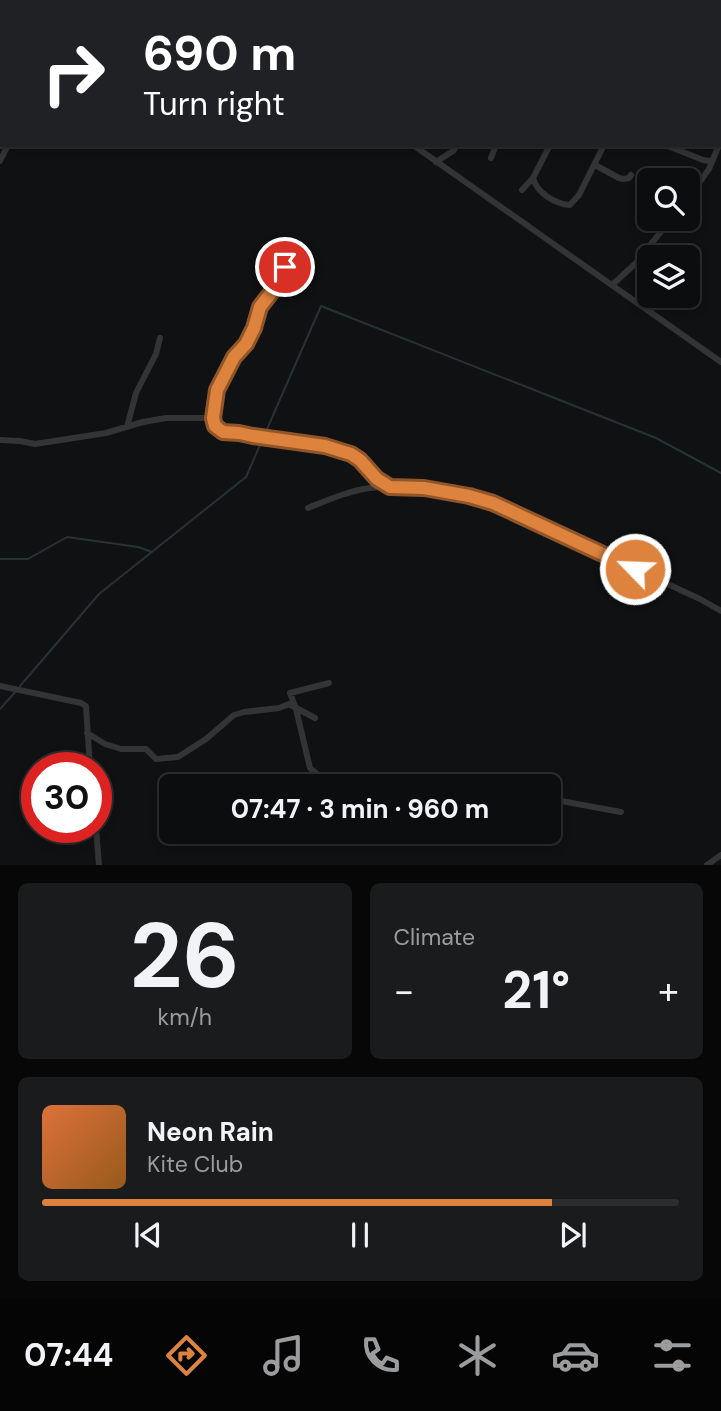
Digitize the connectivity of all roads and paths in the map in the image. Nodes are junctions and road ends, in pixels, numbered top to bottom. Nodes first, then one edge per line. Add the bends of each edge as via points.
1 (415, 147) edge
2 (456, 147) edge
3 (495, 147) edge
4 (549, 147) edge
5 (603, 147) edge
6 (670, 147) edge
7 (718, 147) edge
8 (491, 158) dead end
9 (713, 160) junction
10 (436, 162) junction
11 (595, 165) junction
12 (631, 175) dead end
13 (533, 178) junction
14 (700, 182) edge
15 (522, 190) dead end
16 (661, 231) edge
17 (285, 267) dead end
18 (612, 285) junction
19 (160, 338) dead end
20 (721, 362) edge
21 (213, 418) junction
22 (127, 427) junction
23 (0, 440) edge
24 (390, 487) junction
25 (308, 508) dead end
26 (721, 611) edge
27 (329, 683) dead end
28 (0, 686) edge
29 (296, 709) junction
30 (315, 718) dead end
31 (87, 733) junction
32 (89, 752) edge
33 (317, 774) edge
34 (561, 801) edge
35 (621, 812) dead end
36 (97, 843) edge
37 (721, 855) edge
38 (99, 865) edge
39 (707, 865) edge

1 - 10 street
2 - 10 street
3 - 8 street
4 - 13 street
5 - 11 street
6 - 9 street
7 - 9 street
9 - 14 street
10 - 18 street
11 - 12 street via 623,179
11 - 13 street via 570,205 539,191
13 - 15 street
16 - 18 street
17 - 21 street via 217,390
18 - 20 street
19 - 22 street
21 - 22 street via 166,418
21 - 24 street via 223,432 351,454
22 - 23 street via 35,444
24 - 25 street via 353,491
24 - 26 street via 424,488 493,503
27 - 29 street via 290,692
28 - 31 street via 81,703 86,706
29 - 30 street
29 - 31 street via 289,704 234,715 178,757 156,759 146,749 121,749
29 - 33 street via 310,768
31 - 32 street
34 - 35 street
36 - 38 street
37 - 39 street

